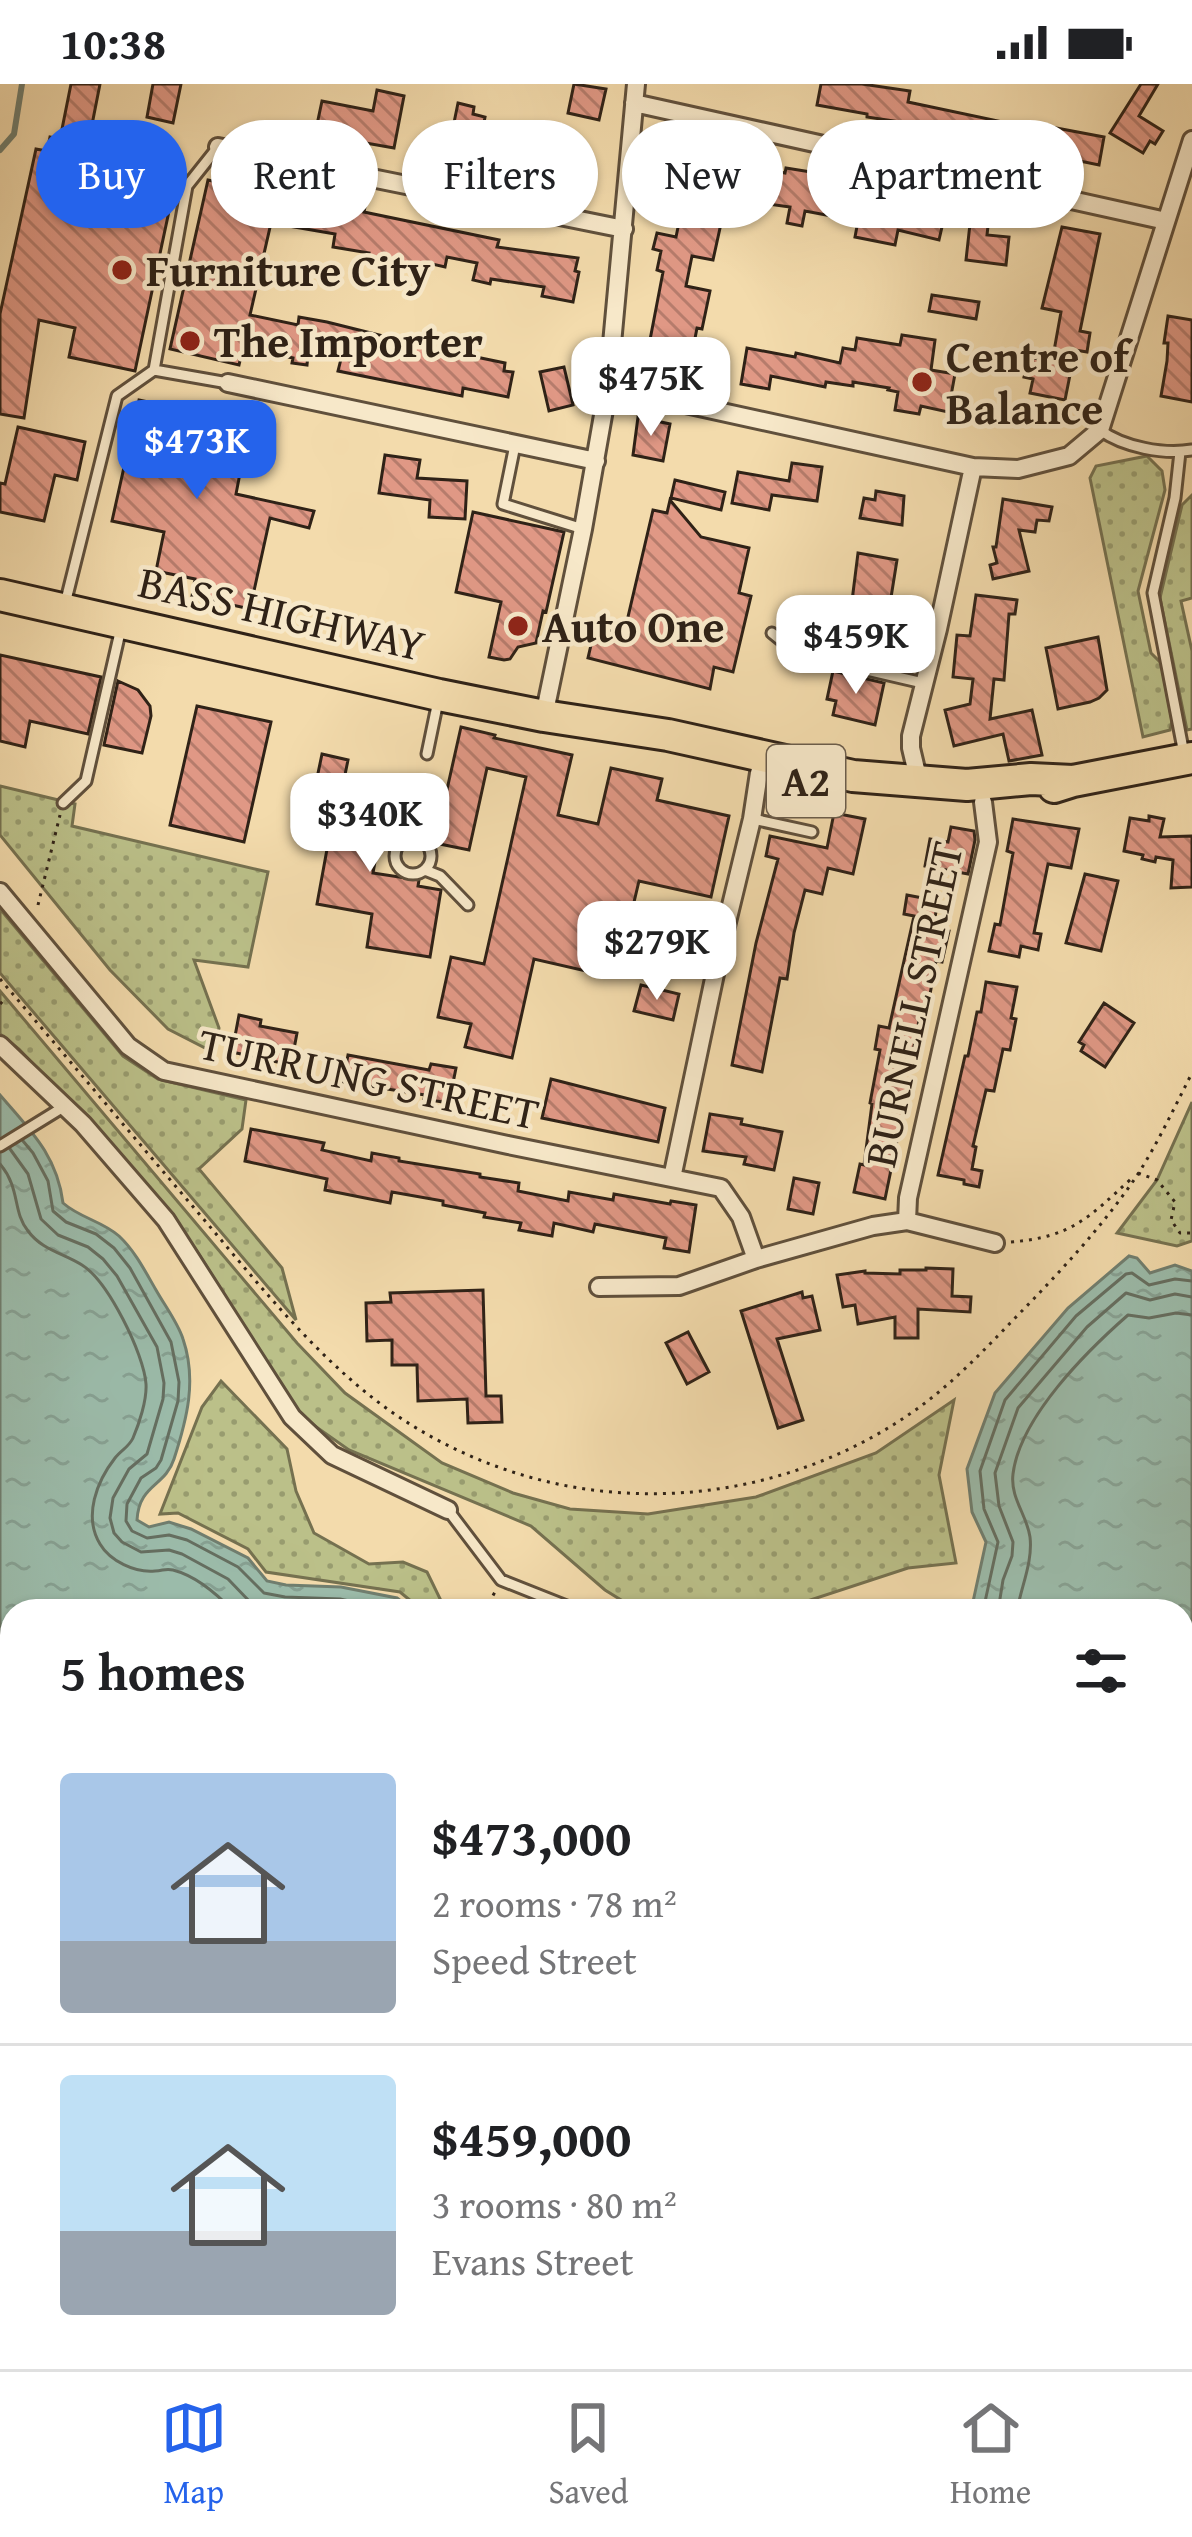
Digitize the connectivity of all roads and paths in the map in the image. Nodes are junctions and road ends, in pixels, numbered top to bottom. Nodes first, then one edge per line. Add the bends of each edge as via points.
1 (635, 94) edge
2 (1192, 140) edge
3 (211, 156) edge
4 (378, 179) edge
5 (1166, 220) junction
6 (624, 229) junction
7 (154, 370) junction
8 (228, 383) joint
9 (608, 387) junction
10 (1100, 430) junction
11 (514, 444) junction
12 (1186, 451) edge
13 (596, 461) junction
14 (973, 467) junction
15 (584, 529) junction
16 (0, 596) edge
17 (64, 610) junction
18 (122, 622) junction
19 (772, 634) dead end
20 (923, 683) junction
21 (439, 695) junction
22 (544, 716) junction
23 (427, 754) dead end
24 (1189, 759) edge
25 (758, 773) junction
26 (1073, 781) junction
27 (920, 782) junction
28 (983, 802) junction
29 (63, 803) joint
30 (752, 819) junction
31 (812, 832) dead end
32 (425, 869) dead end
33 (0, 892) edge
34 (468, 905) dead end
35 (32, 930) junction
36 (0, 979) edge
37 (0, 1045) edge
38 (1192, 1073) edge
39 (65, 1106) junction
40 (0, 1146) edge
41 (1139, 1172) junction
42 (672, 1178) junction
43 (907, 1221) junction
44 (1192, 1233) edge
45 (995, 1244) joint
46 (756, 1259) junction
47 (599, 1287) dead end
48 (448, 1510) joint
49 (502, 1580) junction
50 (491, 1599) edge
51 (549, 1599) edge

1 - 5 street
1 - 6 street
2 - 5 street
3 - 7 lane via 187,187
4 - 6 street
5 - 10 street
6 - 9 street
7 - 8 lane
7 - 17 lane via 117,396
8 - 11 street
9 - 13 street
9 - 14 street
10 - 12 lane
10 - 14 street via 1069,456 1018,469
11 - 13 street
11 - 15 lane via 503,504
12 - 24 lane via 1153,593
13 - 15 street
14 - 20 street
15 - 22 street
16 - 17 highway, BASS HIGHWAY / A2
17 - 18 highway, BASS HIGHWAY / A2
18 - 21 highway, BASS HIGHWAY / A2
18 - 29 lane via 86,782
19 - 20 lane via 798,654
20 - 27 street via 911,736
21 - 22 highway, BASS HIGHWAY / A2
21 - 23 lane
22 - 25 highway, BASS HIGHWAY / A2
22 - 27 highway, BASS HIGHWAY / A2
24 - 26 highway, BASS HIGHWAY / A2
25 - 28 highway, BASS HIGHWAY / A2 via 921,801
25 - 30 street
26 - 27 highway, BASS HIGHWAY / A2
26 - 28 highway, BASS HIGHWAY / A2
28 - 43 street, BURNELL STREET via 988,842
29 - 35 path
30 - 31 lane
30 - 42 street
32 - 34 lane
33 - 35 street, TURRUNG STREET
35 - 42 street, TURRUNG STREET via 128,1046 164,1071
36 - 41 path via 257,1282 358,1386 461,1451 565,1486 667,1495 738,1487 868,1438 970,1365 1050,1283
37 - 39 street
38 - 41 path
39 - 40 lane
39 - 48 street via 166,1220 292,1417 332,1455
41 - 44 path via 1174,1202 1180,1233
41 - 45 path via 1084,1222 1047,1239
42 - 46 street, TURRUNG STREET via 721,1188
43 - 45 street
43 - 46 street
46 - 47 street via 679,1286
48 - 49 lane
49 - 50 path
49 - 51 lane

